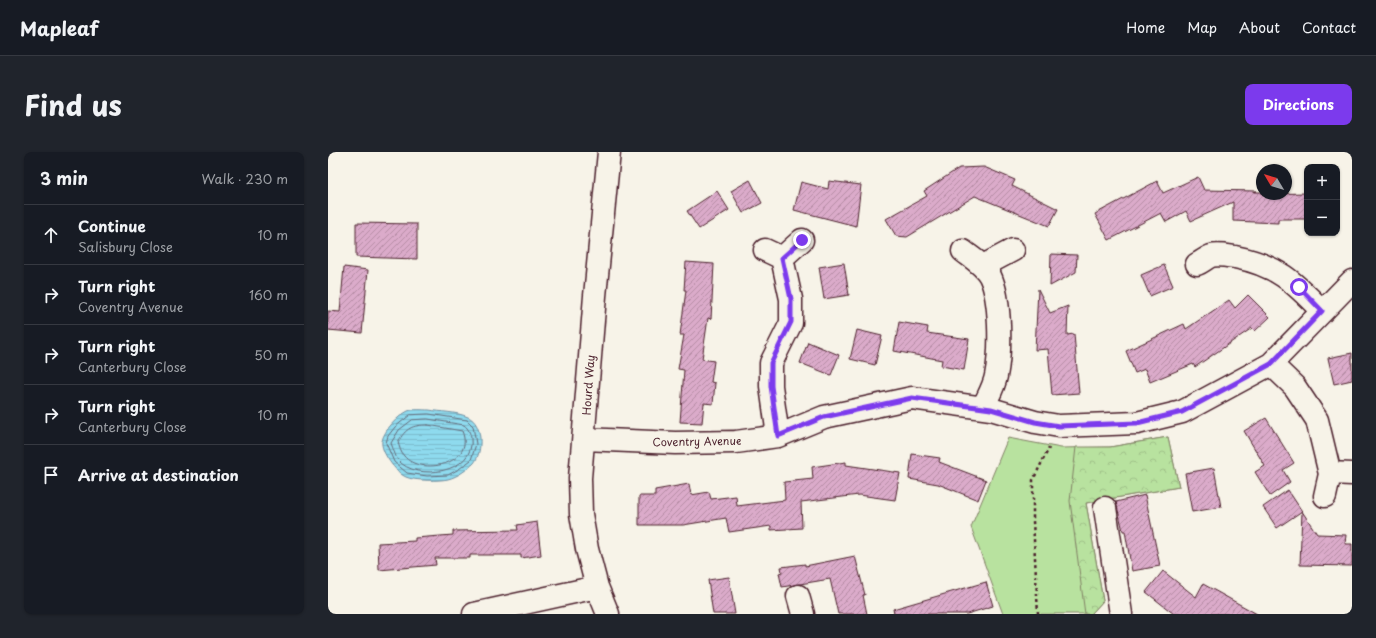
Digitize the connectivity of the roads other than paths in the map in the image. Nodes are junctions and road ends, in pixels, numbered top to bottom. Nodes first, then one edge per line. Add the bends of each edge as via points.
1 (609, 152) edge
2 (802, 240) dead end
3 (1013, 250) dead end
4 (963, 251) dead end
5 (1206, 253) dead end
6 (983, 266) junction
7 (1352, 281) edge
8 (1322, 311) junction
9 (1271, 364) junction
10 (983, 408) junction
11 (778, 436) junction
12 (584, 439) junction
13 (1330, 473) junction
14 (1352, 474) edge
15 (1325, 496) dead end
16 (1105, 508) dead end
17 (597, 586) junction
18 (474, 614) edge
19 (608, 614) edge
20 (1121, 614) edge

1 - 12 street, Hourd Way
2 - 11 street via 774,254 791,299 791,322 771,363 771,386
3 - 6 street
4 - 6 street
5 - 8 street via 1258,262 1299,287
6 - 10 street via 990,276 1000,334 996,377
7 - 8 street, Coventry Avenue
8 - 9 street, Coventry Avenue
9 - 10 street, Coventry Avenue via 1182,412 1137,423 1059,426
9 - 13 street via 1295,387 1318,420
10 - 11 street, Coventry Avenue via 912,398 824,417
11 - 12 street, Coventry Avenue via 736,442 675,443
12 - 17 street, Hourd Way via 580,478 581,514
13 - 14 street
13 - 15 street
16 - 20 street
17 - 18 street
17 - 19 street, Hourd Way

